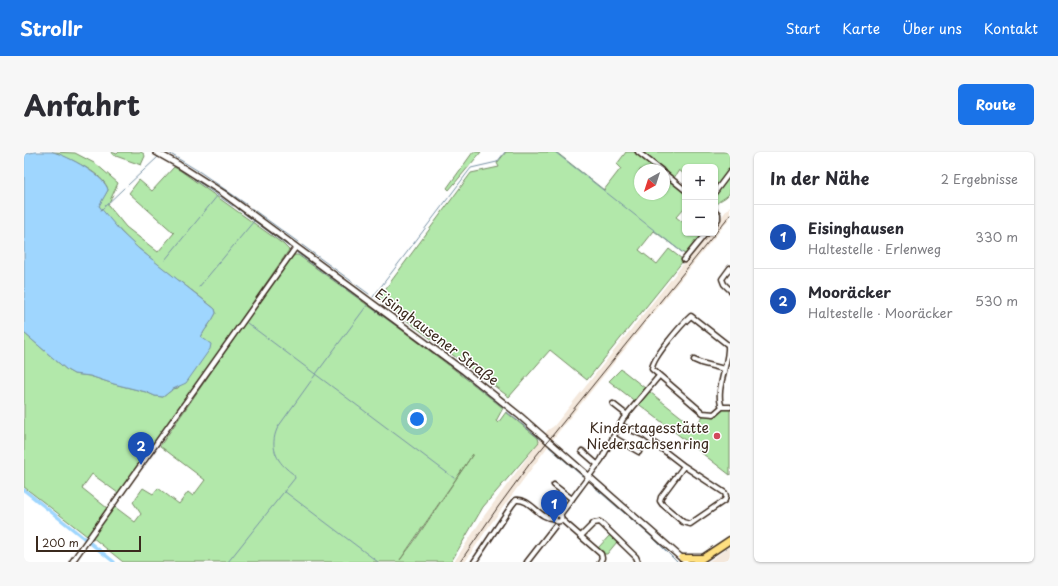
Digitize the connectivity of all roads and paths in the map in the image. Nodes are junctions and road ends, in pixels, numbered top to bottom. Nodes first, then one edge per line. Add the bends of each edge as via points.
1 (156, 152) edge
2 (638, 152) edge
3 (653, 164) edge
4 (730, 172) edge
5 (670, 178) edge
6 (682, 188) edge
7 (718, 188) edge
8 (704, 236) edge
9 (296, 247) junction
10 (684, 260) dead end
11 (730, 268) edge
12 (730, 290) edge
13 (694, 360) dead end
14 (724, 369) junction
15 (659, 376) junction
16 (614, 404) dead end
17 (722, 407) junction
18 (730, 407) edge
19 (627, 415) junction
20 (620, 425) junction
21 (613, 437) junction
22 (582, 451) dead end
23 (639, 452) dead end
24 (598, 465) junction
25 (684, 466) junction
26 (588, 478) junction
27 (554, 485) dead end
28 (572, 499) junction
29 (561, 517) junction
30 (555, 526) dead end
31 (581, 536) junction
32 (730, 540) edge
33 (703, 558) junction
34 (684, 560) edge
35 (72, 562) edge
36 (474, 562) edge
37 (527, 562) edge
38 (600, 562) edge
39 (638, 562) edge
40 (696, 562) edge

1 - 9 street, Eisinghausener Straße via 210,184
2 - 3 street
4 - 7 street
5 - 6 street
8 - 10 street
9 - 26 street, Eisinghausener Straße via 483,385
9 - 35 street
11 - 12 street via 722,279
13 - 14 street
14 - 15 street via 729,348 727,344 691,316 652,365
14 - 17 street via 720,402
15 - 17 street via 703,413 714,414
15 - 19 street
16 - 19 street
17 - 18 street
19 - 20 street
20 - 21 street
20 - 25 street via 645,436
21 - 23 street
21 - 24 street
22 - 24 street
24 - 26 street
25 - 25 street via 723,491 726,496 724,501 690,524 683,522 660,500
26 - 28 street
26 - 34 street, Eisinghausener Straße
27 - 28 street
28 - 29 street
29 - 31 street
29 - 36 street via 546,517 522,500 516,500
30 - 37 street
31 - 38 street via 601,554
31 - 39 street via 594,523 600,522
32 - 33 main road
33 - 34 main road
33 - 40 main road

